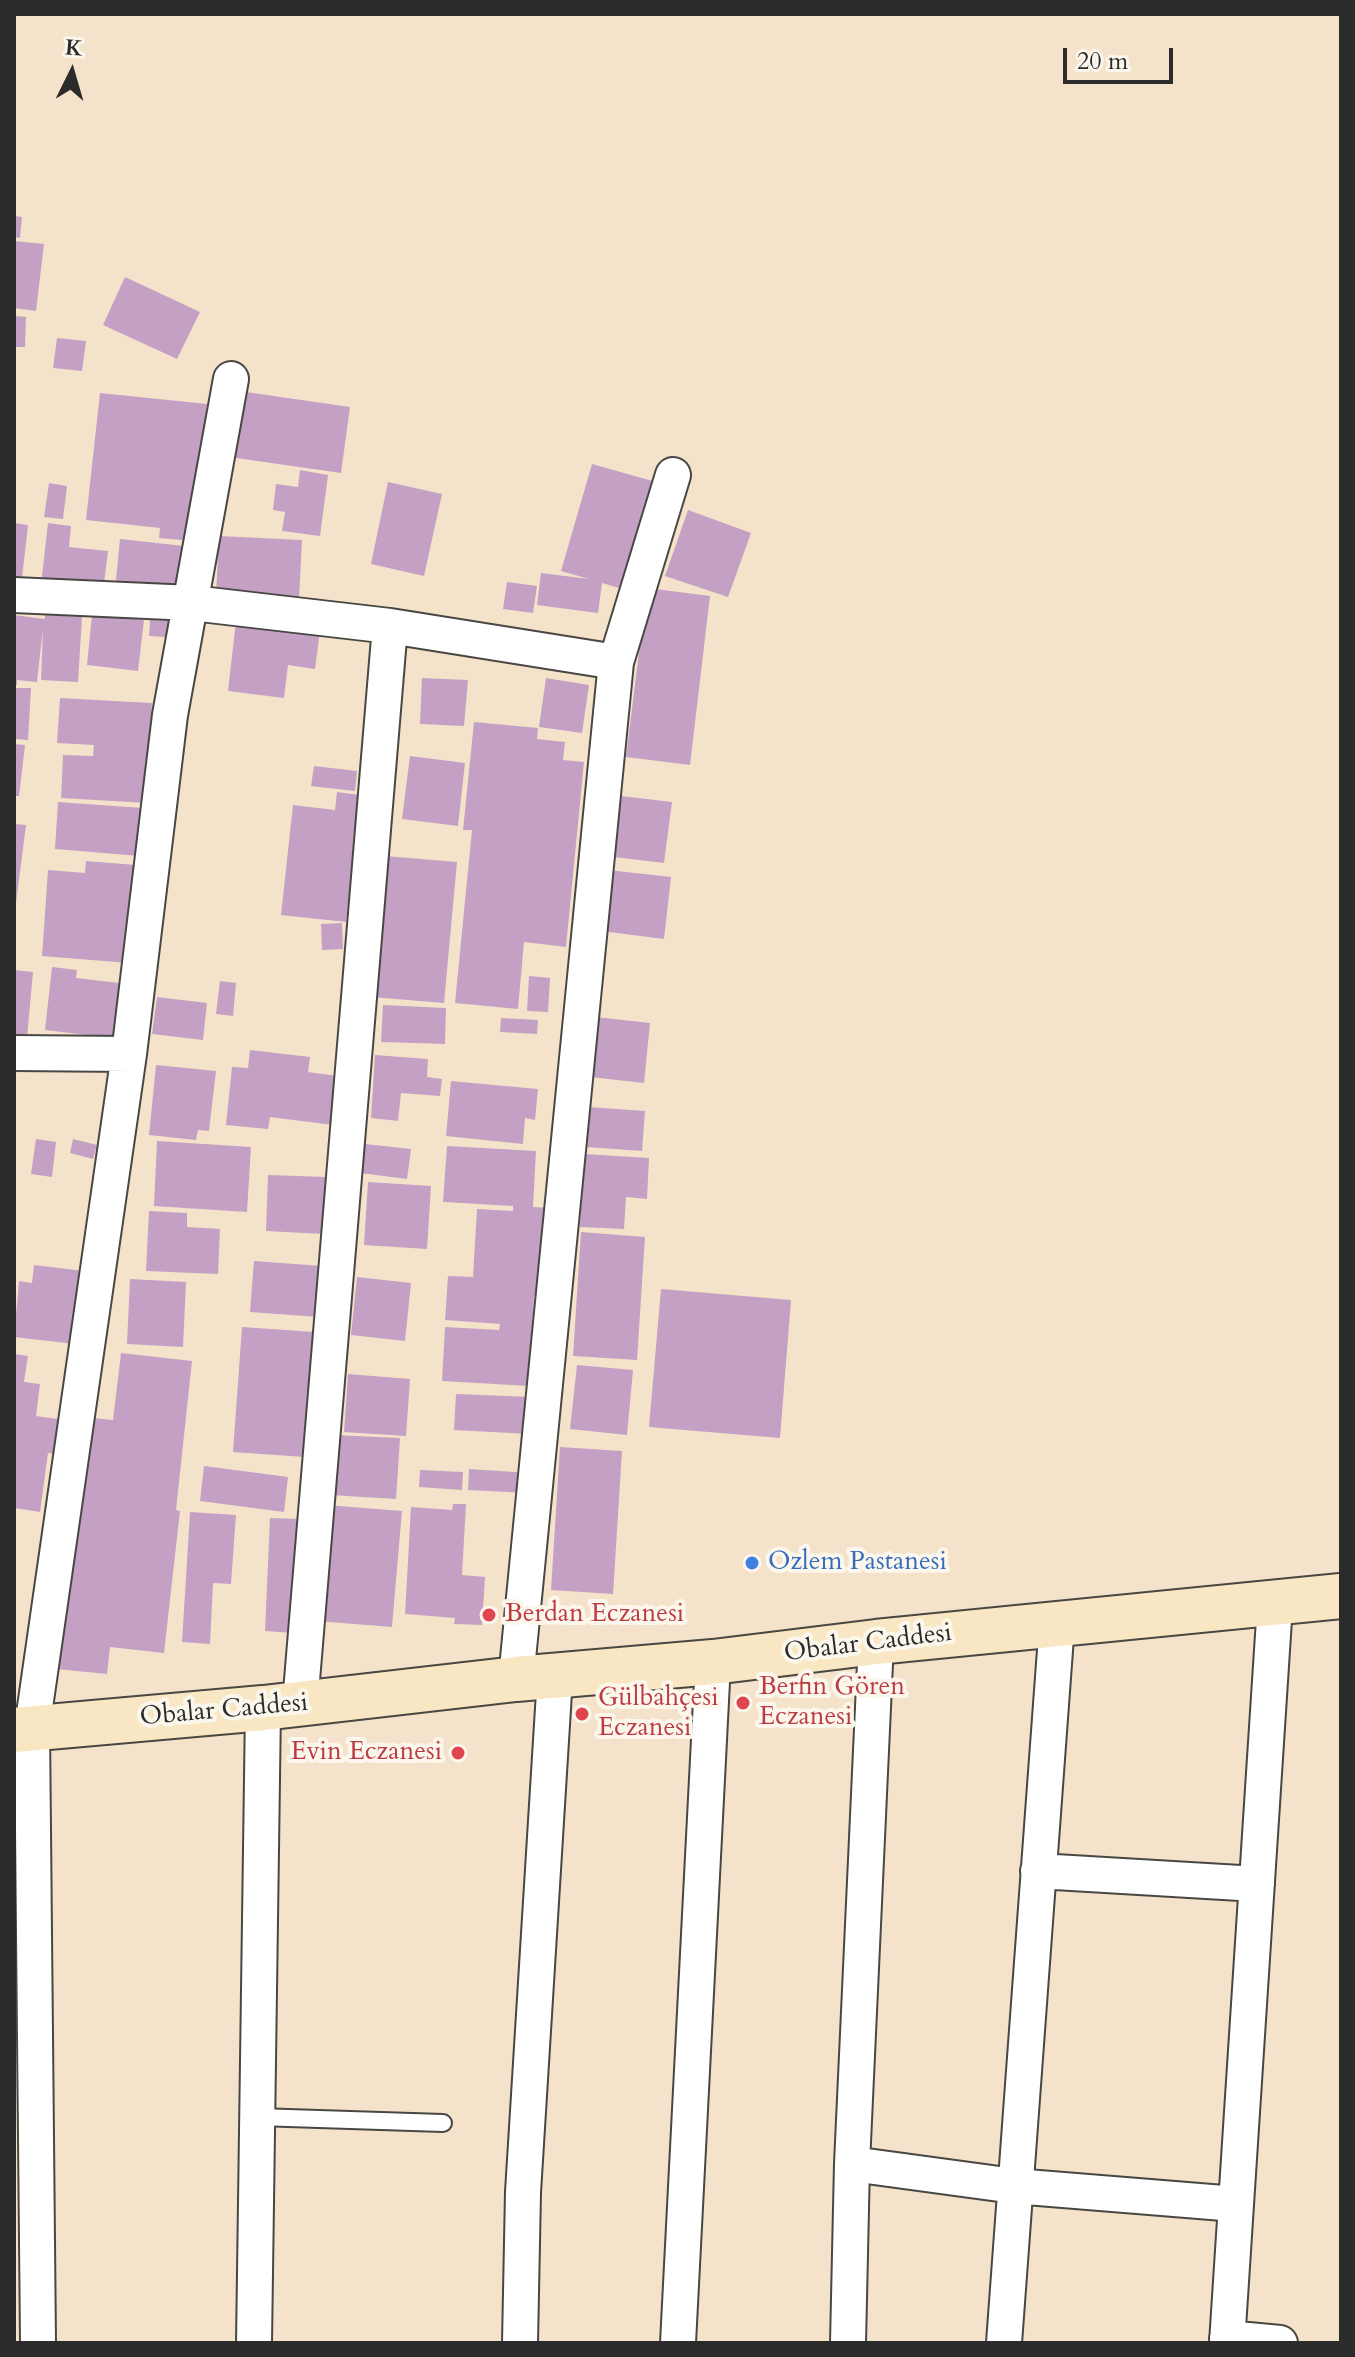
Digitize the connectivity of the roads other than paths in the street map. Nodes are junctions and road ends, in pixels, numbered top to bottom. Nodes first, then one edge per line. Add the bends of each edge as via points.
1 (231, 379) dead end
2 (673, 475) dead end
3 (14, 595) edge
4 (192, 603) junction
5 (390, 626) junction
6 (616, 662) junction
7 (14, 1053) edge
8 (129, 1054) junction
9 (1341, 1596) edge
10 (1275, 1604) junction
11 (1057, 1623) junction
12 (876, 1642) junction
13 (713, 1662) junction
14 (536, 1678) junction
15 (281, 1706) junction
16 (23, 1729) edge
17 (1038, 1871) junction
18 (1257, 1884) junction
19 (257, 2117) junction
20 (443, 2123) dead end
21 (852, 2164) junction
22 (1014, 2186) junction
23 (1236, 2204) junction
24 (1227, 2340) edge
25 (38, 2343) edge
26 (254, 2343) edge
27 (520, 2343) edge
28 (678, 2343) edge
29 (848, 2343) edge
30 (1004, 2343) edge
31 (1280, 2343) edge

1 - 4 street
2 - 6 street
3 - 4 street
4 - 5 street
4 - 8 street via 170,715
5 - 6 street
5 - 15 street
6 - 14 street
7 - 8 street
8 - 16 street
9 - 10 main road, Obalar Caddesi
10 - 11 main road, Obalar Caddesi
10 - 18 street
11 - 12 main road, Obalar Caddesi
11 - 17 street
12 - 13 main road, Obalar Caddesi
12 - 21 street
13 - 14 main road, Obalar Caddesi
13 - 28 street
14 - 15 main road, Obalar Caddesi
14 - 27 street
15 - 16 main road, Obalar Caddesi
15 - 19 street
16 - 25 street
17 - 18 street
17 - 22 street
18 - 23 street
19 - 20 lane
19 - 26 street
21 - 22 street
21 - 29 street
22 - 23 street
22 - 30 street
23 - 24 street
24 - 31 street

